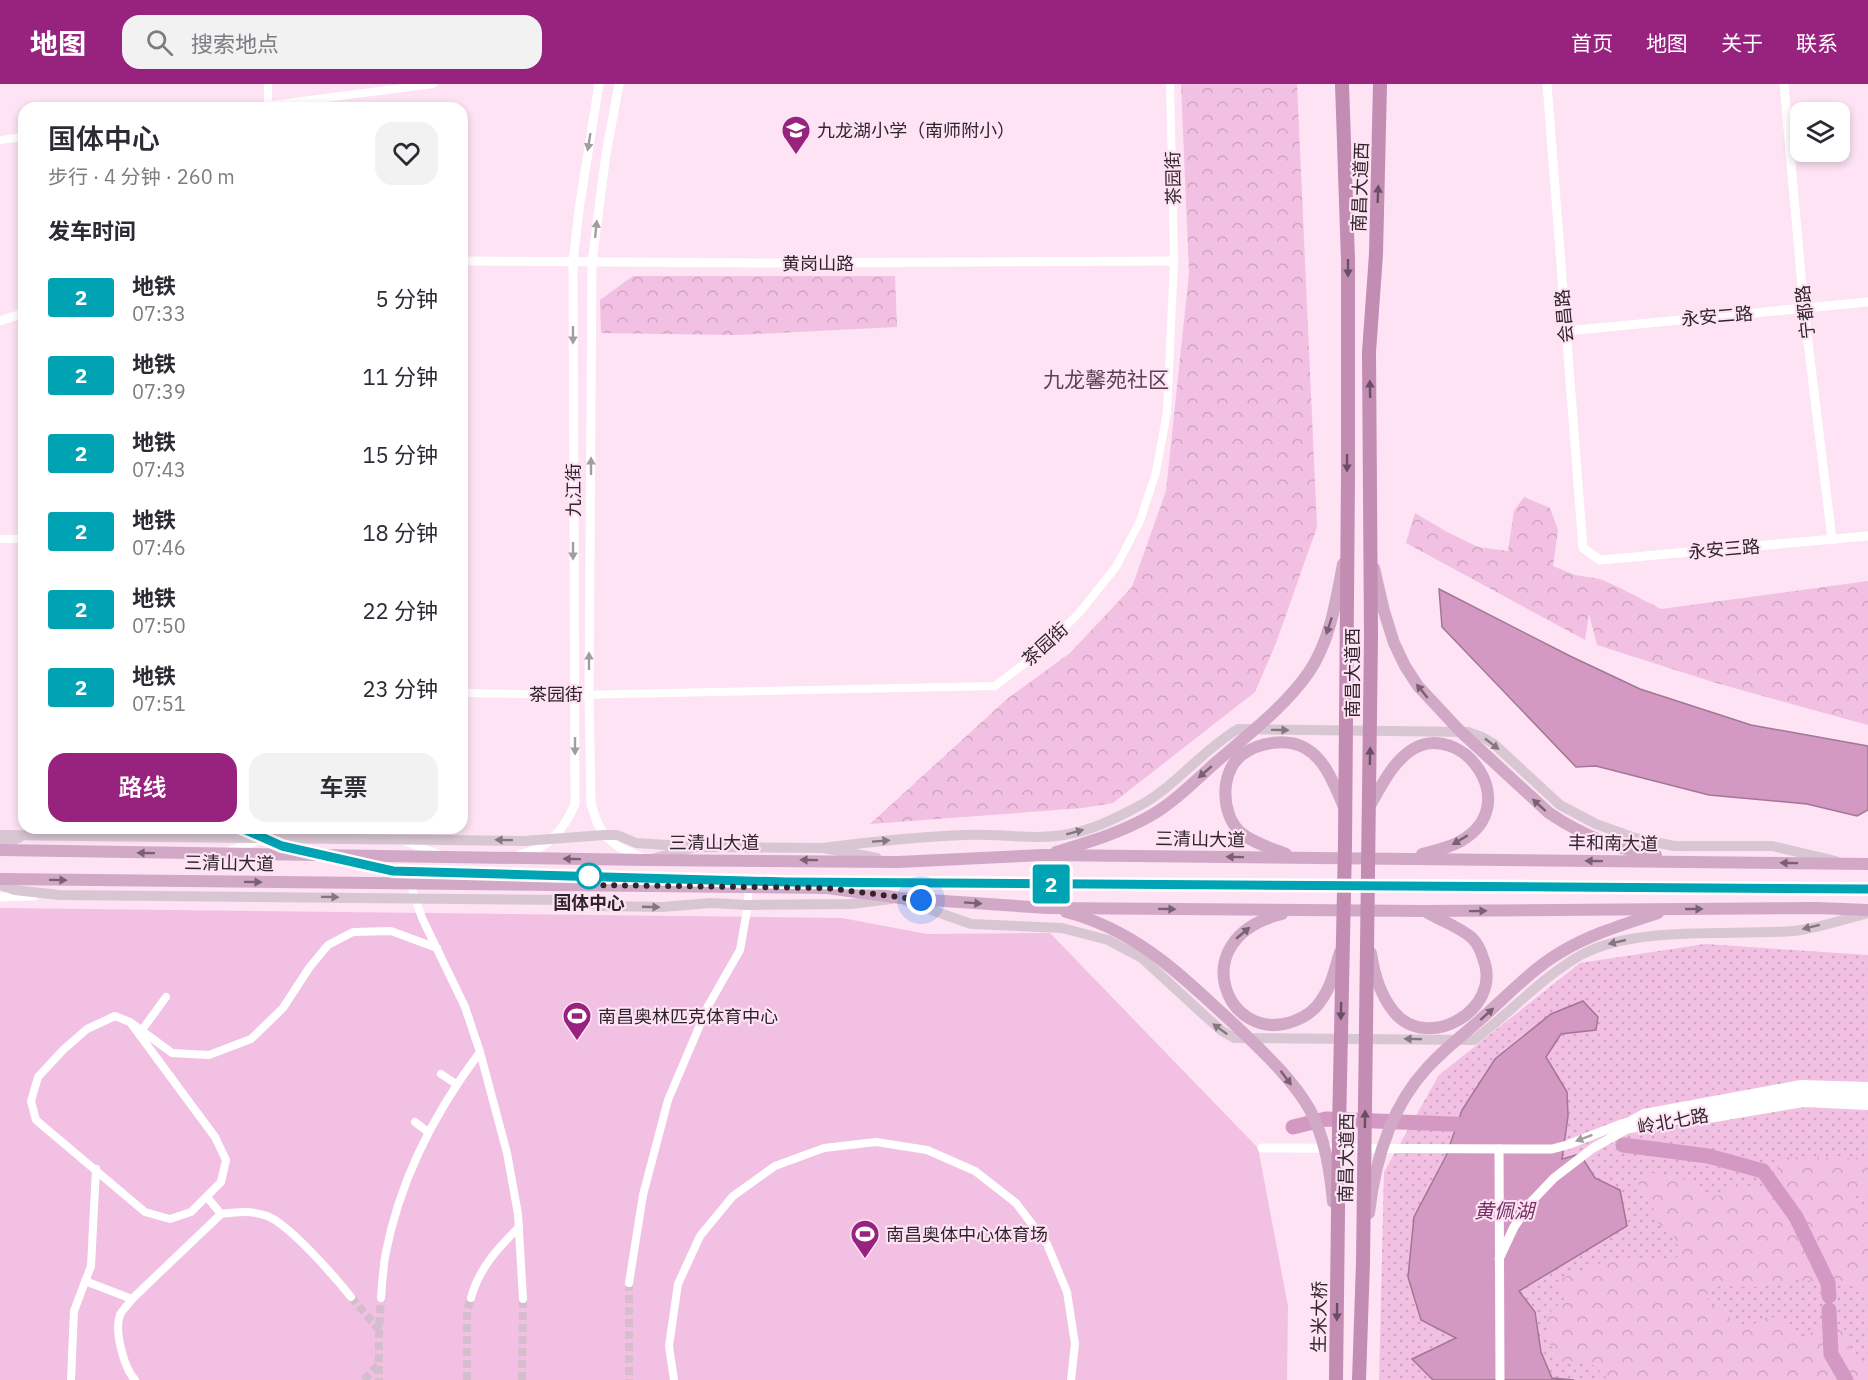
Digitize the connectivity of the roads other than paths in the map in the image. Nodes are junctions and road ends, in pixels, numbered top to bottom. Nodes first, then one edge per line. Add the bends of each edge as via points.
1 (268, 84) edge
2 (433, 84) edge
3 (599, 84) edge
4 (619, 84) edge
5 (1170, 84) edge
6 (1342, 84) edge
7 (1380, 84) edge
8 (1547, 84) edge
9 (1784, 84) edge
10 (268, 102) edge
11 (304, 102) edge
12 (18, 138) edge
13 (0, 140) edge
14 (468, 261) edge
15 (573, 261) junction
16 (1174, 261) junction
17 (592, 262) junction
18 (1868, 302) edge
19 (1804, 309) junction
20 (18, 315) edge
21 (0, 321) edge
22 (1566, 331) junction
23 (1868, 537) edge
24 (0, 539) edge
25 (18, 539) edge
26 (1832, 540) junction
27 (1346, 548) junction
28 (1583, 548) joint
29 (1370, 550) junction
30 (468, 693) edge
31 (574, 695) junction
32 (589, 695) junction
33 (1369, 807) junction
34 (1344, 809) junction
35 (30, 834) joint
36 (266, 834) edge
37 (306, 834) edge
38 (0, 835) edge
39 (604, 835) junction
40 (552, 838) junction
41 (397, 839) junction
42 (0, 844) edge
43 (696, 847) junction
44 (823, 848) junction
45 (0, 850) edge
46 (219, 855) junction
47 (1044, 855) junction
48 (445, 856) junction
49 (506, 857) junction
50 (1295, 857) junction
51 (1357, 858) joint
52 (1409, 858) junction
53 (647, 860) junction
54 (898, 862) junction
55 (1711, 862) junction
56 (1849, 864) junction
57 (1868, 864) edge
58 (0, 879) edge
59 (410, 883) junction
60 (0, 885) edge
61 (748, 887) junction
62 (59, 895) junction
63 (0, 897) edge
64 (415, 898) junction
65 (900, 898) junction
66 (748, 905) junction
67 (1047, 908) junction
68 (1671, 909) junction
69 (1301, 910) junction
70 (1424, 911) junction
71 (1868, 911) edge
72 (1367, 932) junction
73 (1343, 939) junction
74 (437, 948) junction
75 (166, 997) dead end
76 (130, 1022) junction
77 (142, 1030) junction
78 (480, 1052) junction
79 (441, 1074) dead end
80 (456, 1084) junction
81 (1868, 1086) edge
82 (1868, 1093) edge
83 (1868, 1100) edge
84 (1868, 1106) edge
85 (414, 1122) dead end
86 (1624, 1123) junction
87 (428, 1131) junction
88 (1619, 1134) junction
89 (1262, 1148) dead end
90 (1499, 1149) junction
91 (96, 1169) junction
92 (207, 1197) junction
93 (220, 1214) junction
94 (519, 1227) junction
95 (1338, 1254) junction
96 (1499, 1258) junction
97 (1363, 1262) junction
98 (85, 1281) junction
99 (629, 1283) tunnel mouth
100 (351, 1297) tunnel mouth
101 (381, 1298) tunnel mouth
102 (471, 1298) tunnel mouth
103 (132, 1299) junction
104 (523, 1299) tunnel mouth
105 (71, 1380) edge
106 (135, 1380) edge
107 (674, 1380) edge
108 (1071, 1380) edge
109 (1336, 1380) edge
110 (1359, 1380) edge
111 (1500, 1380) edge

1 - 10 street
2 - 11 street
3 -> 15 street, 九江街
17 -> 4 street, 九江街
5 - 16 street, 茶园街
6 -> 27 highway, 南昌大道西 via 1348,260
29 -> 7 highway, 南昌大道西 via 1369,352
8 - 22 street, 会昌路
9 - 19 street, 宁都路
12 - 13 street
14 - 15 street, 黄岗山路
15 - 17 street, 黄岗山路
15 -> 31 street, 九江街
16 - 17 street, 黄岗山路
16 - 32 street, 茶园街 via 1167,412 1156,472 1140,521 1116,567 1079,613 1041,651 995,686
32 -> 17 street, 九江街
18 - 19 street, 永安二路
19 - 22 street, 永安二路
19 - 26 street, 宁都路
20 - 21 street
22 - 28 street, 会昌路
23 - 26 street, 永安三路
24 - 25 street
26 - 28 street, 永安三路 via 1600,560
27 - 34 highway, 南昌大道西
27 -> 47 main road via 1334,611 1323,644 1309,672 1265,719 1152,815 1113,835
33 -> 29 highway, 南昌大道西
55 -> 29 main road via 1646,854 1595,840 1549,813 1433,704 1405,666 1384,612
30 - 31 street, 茶园街
31 - 32 street, 茶园街
31 -> 40 street, 九江街 via 575,804 566,825
32 - 39 street, 九江街 via 591,804
33 -> 52 main road via 1398,762 1425,744 1459,749 1480,770 1488,797 1481,823 1461,841
33 - 72 highway, 南昌大道西
34 - 50 main road via 1329,774 1305,748 1276,742 1242,754 1227,783 1224,801 1230,818 1241,832
34 - 73 highway, 南昌大道西
35 - 38 main road
35 - 42 main road
36 - 46 street
37 - 41 main road
39 - 40 main road
39 - 43 main road via 617,835 636,843
39 - 53 street
40 -> 41 main road
40 - 49 street, 九江街 via 534,851
41 - 48 street
43 - 44 main road
43 - 53 main road
44 - 54 main road
44 -> 56 main road via 966,835 1070,834 1140,806 1238,729 1468,732 1494,744 1560,805 1635,838 1674,846 1772,846
46 -> 45 main road, 三清山大道
46 - 48 main road, 三清山大道
50 -> 47 main road, 三清山大道
47 - 54 main road, 三清山大道
48 - 49 main road, 三清山大道
53 -> 49 main road, 三清山大道
50 - 51 main road, 三清山大道
51 - 52 main road, 丰和南大道
55 -> 52 main road, 丰和南大道
54 -> 53 main road, 三清山大道
56 -> 55 main road, 丰和南大道
56 - 57 main road, 丰和南大道
58 -> 59 main road, 三清山大道
59 - 61 main road, 三清山大道
59 - 64 street
60 - 62 main road
61 - 65 main road, 三清山大道 via 827,888
61 - 66 street
62 - 63 street
62 -> 64 main road
64 -> 66 main road via 572,900 602,906 662,908 711,903
64 - 74 street
65 - 66 main road via 851,904
65 -> 67 main road, 三清山大道
71 -> 65 main road via 1795,931 1666,935 1616,941 1582,954 1553,973 1474,1040 1234,1038 1204,1016 1142,958 1108,939 1062,928 971,924
66 - 99 street via 740,950 708,1006 668,1100 643,1195
67 -> 69 main road, 三清山大道
67 -> 95 main road via 1108,926 1151,951 1277,1066 1310,1109 1324,1145
70 -> 68 main road
68 -> 71 main road
97 -> 68 main road via 1379,1155 1392,1119 1428,1067 1560,952 1600,933
69 - 70 main road, 三清山大道
73 -> 69 main road via 1332,980 1311,1012 1283,1025 1256,1022 1230,1000 1223,970 1231,944 1265,918
70 - 72 main road via 1473,939 1486,965 1487,981 1479,1002 1458,1021 1444,1027 1413,1025 1396,1014 1374,972
97 -> 72 highway, 南昌大道西
73 -> 95 highway, 南昌大道西
74 - 77 street via 391,931 353,932 328,945 283,1008 251,1040 209,1054 172,1053
74 - 78 street via 465,1007
75 - 77 street
76 - 77 street
76 - 91 street via 115,1016 87,1029 38,1077 31,1101 36,1120
76 - 92 street via 215,1137 226,1160 221,1182
78 - 80 street
78 - 94 street via 507,1153
79 - 80 street
80 - 87 street
81 - 86 street via 1801,1084 1644,1113
82 - 86 street via 1800,1091
83 - 88 street, 岭北七路 via 1802,1098 1627,1129
84 - 88 street via 1803,1103
85 - 87 street
86 -> 90 street via 1552,1149
87 - 101 street via 399,1200 385,1258
88 - 96 street, 岭北七路 via 1564,1169 1532,1201
89 - 90 street
90 - 96 street, 岭北七路
91 - 92 street via 145,1212 170,1219 191,1212
91 - 98 street via 91,1266
92 - 93 street
93 - 100 street via 244,1211 268,1216 282,1224
93 - 103 street
94 - 102 street via 494,1252 476,1281
94 - 104 street
95 -> 109 highway, 生米大桥
96 - 111 street, 岭北七路
97 - 110 highway
98 - 103 street
98 - 105 street via 74,1311
103 - 106 street via 120,1316 120,1340 126,1367
107 - 108 street via 669,1346 678,1284 700,1236 733,1196 785,1162 824,1148 876,1142 927,1150 975,1171 1016,1203 1047,1244 1068,1292 1075,1344

